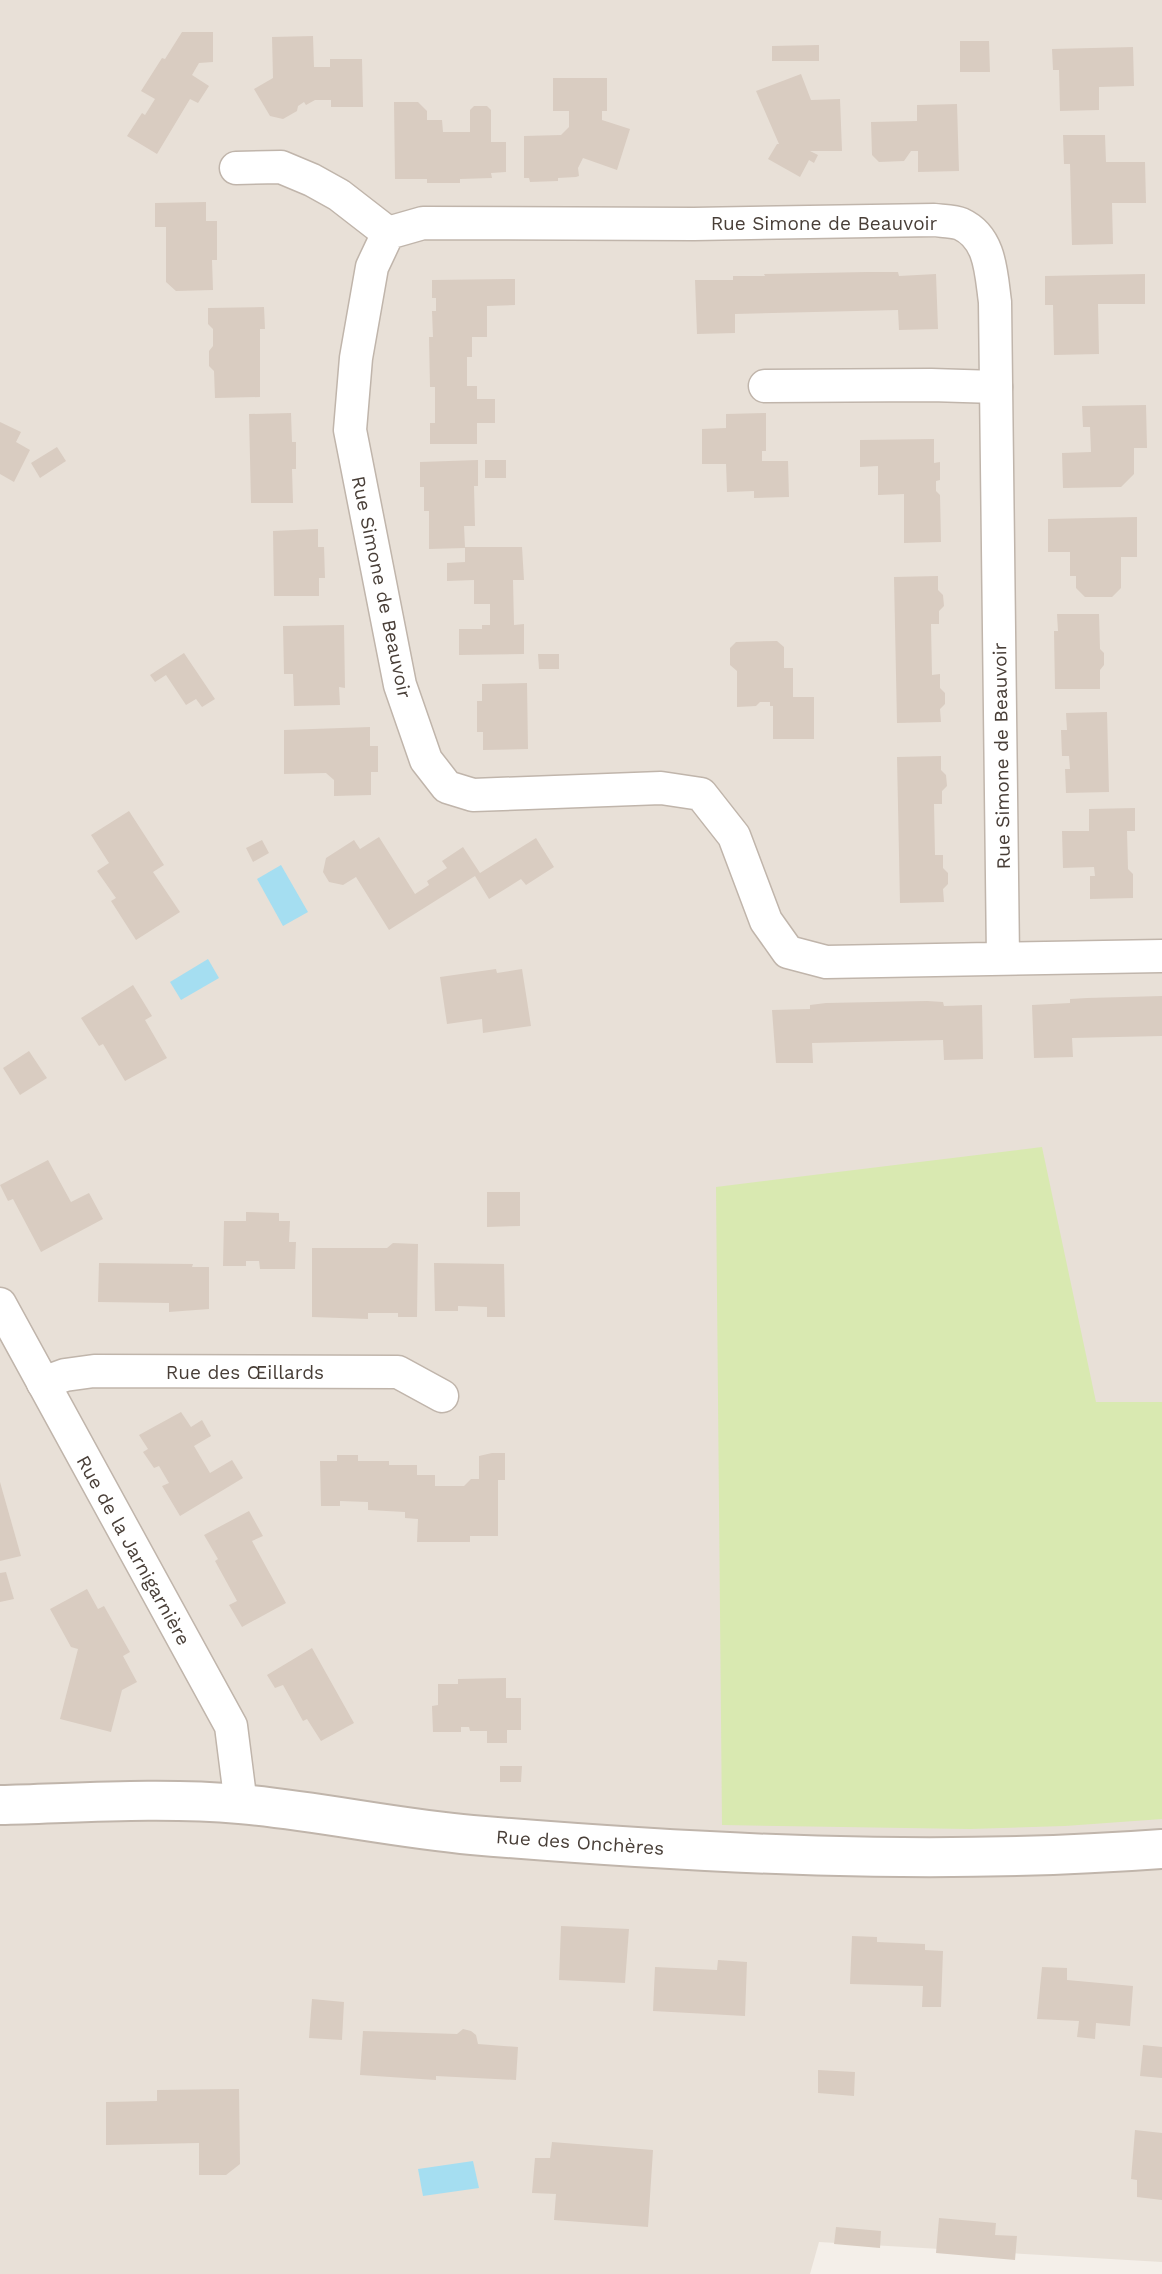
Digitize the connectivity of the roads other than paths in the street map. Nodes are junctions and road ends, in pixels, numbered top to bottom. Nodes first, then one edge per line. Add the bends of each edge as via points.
1 (236, 168) dead end
2 (388, 233) junction
3 (765, 386) dead end
4 (996, 387) junction
5 (1162, 956) edge
6 (1003, 958) junction
7 (0, 1304) edge
8 (43, 1383) junction
9 (442, 1396) dead end
10 (238, 1804) junction
11 (0, 1805) edge
12 (1162, 1849) edge

1 - 2 street via 281,167 313,180
2 - 4 street, Rue Simone de Beauvoir via 423,223 934,220 960,224 981,239 990,264
2 - 6 street, Rue Simone de Beauvoir via 372,267 356,358 350,430 400,685 426,760 447,787 473,795 661,788 701,794 734,836 766,921 788,952 826,962
3 - 4 street
4 - 6 street, Rue Simone de Beauvoir
5 - 6 street, Rue Simone de Beauvoir
7 - 8 street, Rue de la Jarnigarnière
8 - 9 street, Rue des Œillards via 94,1371 398,1372
8 - 10 street, Rue de la Jarnigarnière via 231,1726
10 - 11 street, Rue des Onchères
10 - 12 street, Rue des Onchères via 467,1834 708,1850 1010,1857

